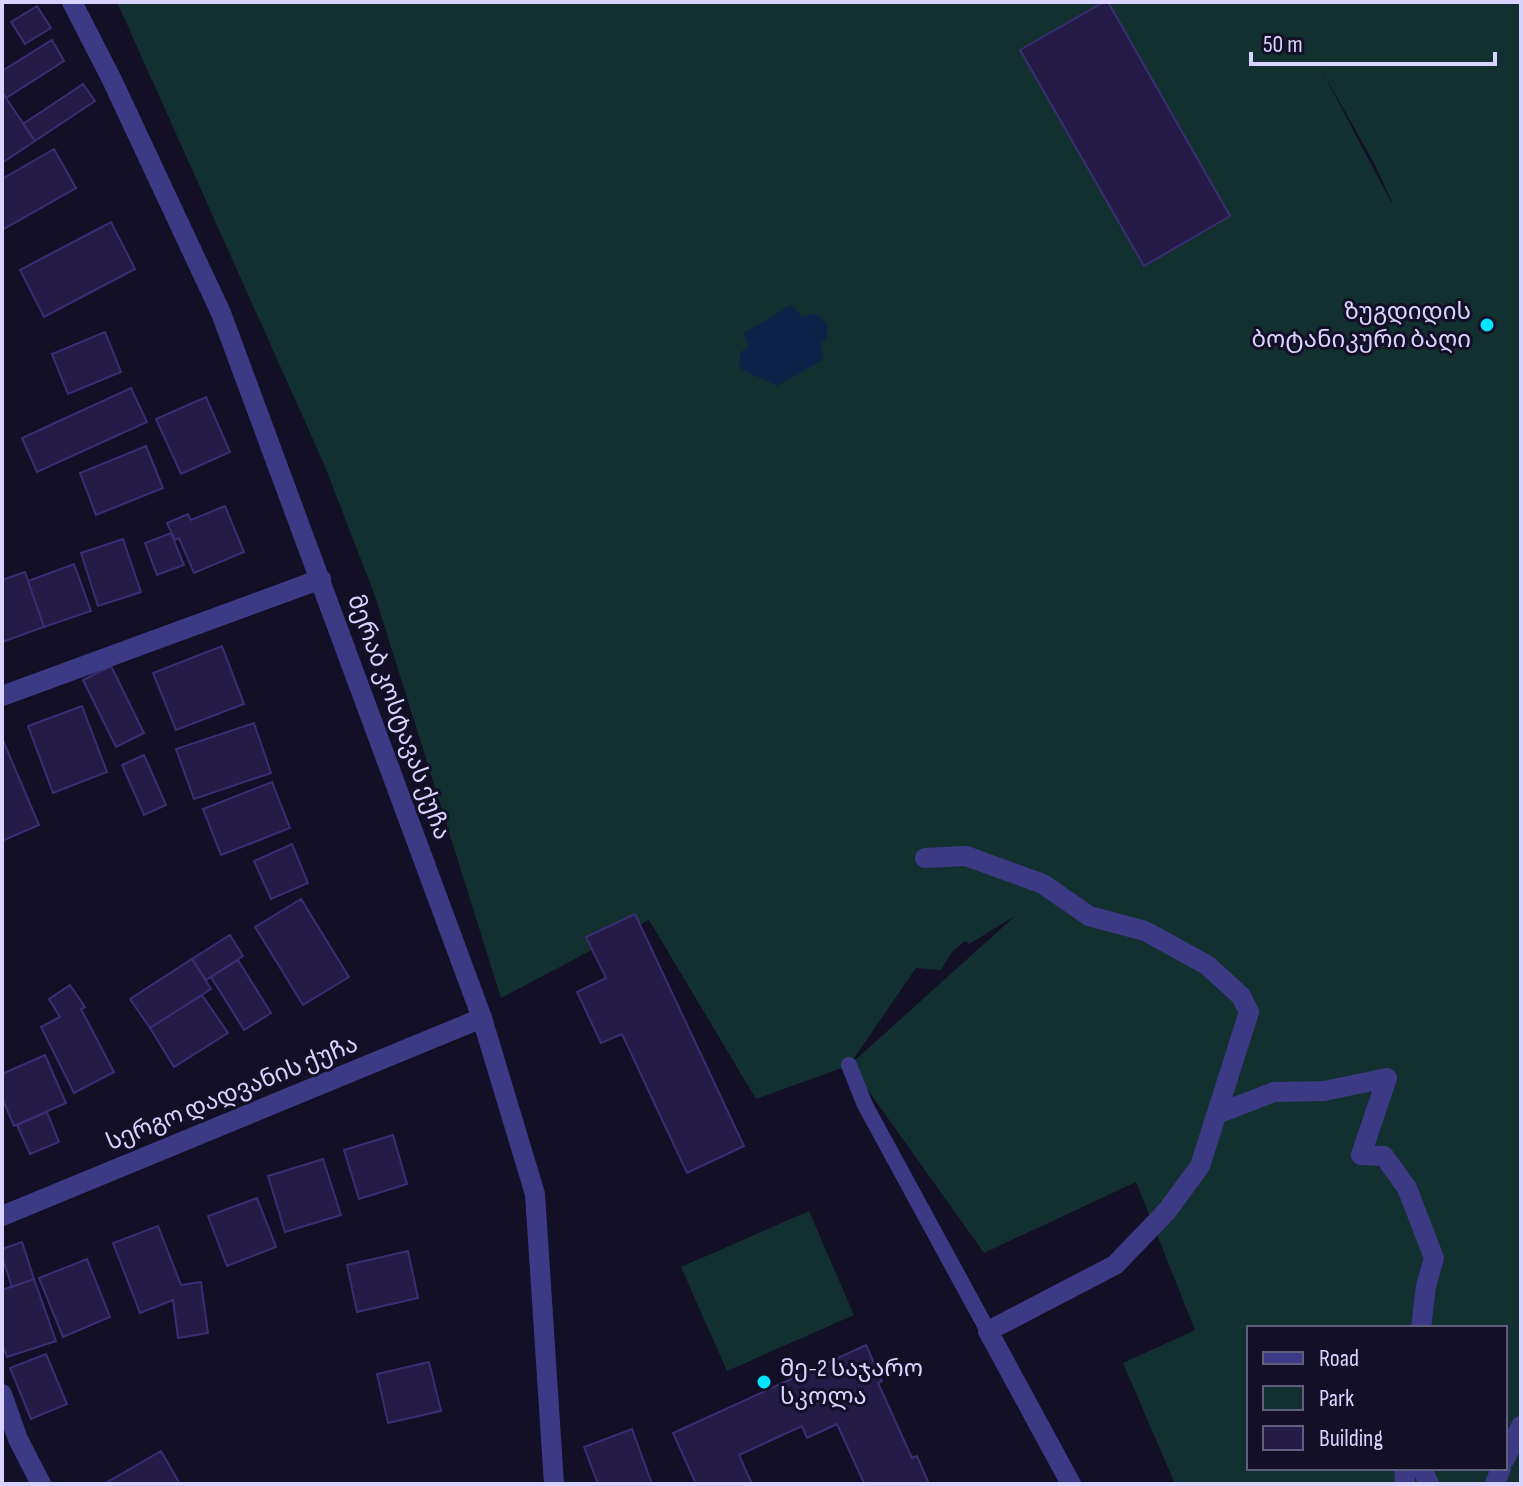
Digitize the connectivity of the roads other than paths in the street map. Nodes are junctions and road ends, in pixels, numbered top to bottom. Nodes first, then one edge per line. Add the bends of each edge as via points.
1 (72, 2) edge
2 (321, 579) junction
3 (2, 696) edge
4 (925, 858) dead end
5 (482, 1018) junction
6 (849, 1065) dead end
7 (1217, 1114) junction
8 (2, 1216) edge
9 (1421, 1326) edge
10 (988, 1331) junction
11 (2, 1394) edge
12 (1521, 1426) edge
13 (1507, 1455) edge
14 (41, 1484) edge
15 (554, 1484) edge
16 (1071, 1484) edge

1 - 2 street, მერაბ კოსტავას ქუჩა via 221,313
2 - 3 street
2 - 5 street, მერაბ კოსტავას ქუჩა
4 - 7 street via 966,856 1043,884 1089,916 1145,931 1207,965 1241,996 1249,1012
5 - 8 street, სერგო დადვანის ქუჩა
5 - 15 street, მერაბ კოსტავას ქუჩა via 535,1194
6 - 10 lane via 865,1105
7 - 9 street via 1274,1092 1324,1091 1387,1078 1361,1155 1384,1156 1407,1188 1434,1258
7 - 10 street via 1200,1166 1167,1211 1115,1265
10 - 16 street
11 - 14 street
12 - 13 street

